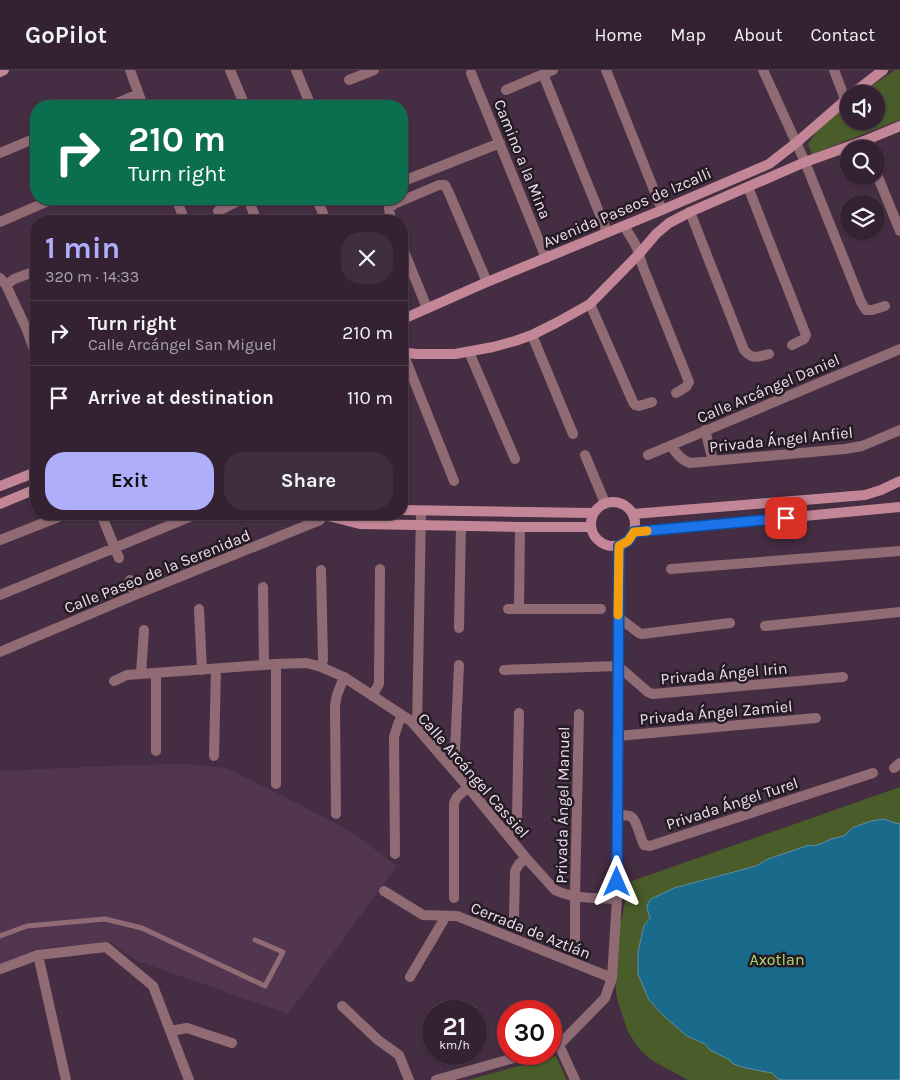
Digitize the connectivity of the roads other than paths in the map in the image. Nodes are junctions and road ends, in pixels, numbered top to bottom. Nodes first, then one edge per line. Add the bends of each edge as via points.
1 (4, 70) edge
2 (130, 70) edge
3 (230, 70) edge
4 (296, 70) edge
5 (374, 70) edge
6 (606, 70) edge
7 (764, 70) edge
8 (834, 70) edge
9 (883, 70) edge
10 (0, 72) edge
11 (548, 72) edge
12 (471, 73) dead end
13 (349, 80) dead end
14 (842, 85) edge
15 (864, 85) edge
16 (506, 90) dead end
17 (138, 94) junction
18 (124, 100) edge
19 (140, 100) edge
20 (242, 100) edge
21 (308, 100) edge
22 (840, 105) edge
23 (900, 126) edge
24 (30, 140) edge
25 (874, 140) edge
26 (500, 143) junction
27 (796, 143) junction
28 (840, 152) edge
29 (0, 153) edge
30 (805, 162) junction
31 (408, 179) edge
32 (881, 185) edge
33 (748, 187) junction
34 (408, 198) edge
35 (39, 205) edge
36 (230, 205) edge
37 (662, 210) junction
38 (218, 211) dead end
39 (690, 212) junction
40 (0, 222) edge
41 (624, 226) junction
42 (900, 231) edge
43 (607, 232) junction
44 (639, 254) junction
45 (546, 258) junction
46 (408, 261) edge
47 (30, 273) edge
48 (3, 281) edge
49 (487, 282) junction
50 (590, 304) junction
51 (885, 306) dead end
52 (427, 308) junction
53 (408, 317) edge
54 (30, 326) edge
55 (532, 335) junction
56 (792, 345) dead end
57 (900, 349) edge
58 (408, 352) edge
59 (469, 352) junction
60 (769, 354) dead end
61 (408, 366) edge
62 (676, 393) dead end
63 (652, 402) dead end
64 (705, 430) junction
65 (900, 430) edge
66 (573, 434) dead end
67 (671, 445) junction
68 (648, 454) dead end
69 (585, 455) dead end
70 (515, 459) dead end
71 (713, 461) junction
72 (30, 474) edge
73 (454, 481) dead end
74 (900, 482) edge
75 (0, 486) edge
76 (30, 492) edge
77 (605, 503) junction
78 (0, 504) edge
79 (900, 507) edge
80 (408, 510) edge
81 (421, 511) junction
82 (593, 513) junction
83 (633, 514) junction
84 (51, 520) edge
85 (103, 520) edge
86 (183, 520) edge
87 (320, 520) edge
88 (345, 520) edge
89 (421, 525) junction
90 (460, 526) junction
91 (590, 526) junction
92 (520, 527) junction
93 (634, 532) junction
94 (0, 540) edge
95 (619, 546) junction
96 (115, 548) junction
97 (900, 551) edge
98 (119, 558) dead end
99 (380, 569) dead end
100 (321, 570) dead end
101 (671, 570) dead end
102 (130, 580) dead end
103 (263, 587) dead end
104 (0, 595) edge
105 (135, 595) junction
106 (199, 609) dead end
107 (508, 609) dead end
108 (519, 609) junction
109 (601, 609) dead end
110 (900, 612) edge
111 (618, 616) junction
112 (730, 623) dead end
113 (765, 626) dead end
114 (459, 628) dead end
115 (144, 630) dead end
116 (0, 652) edge
117 (276, 664) junction
118 (264, 665) junction
119 (459, 665) dead end
120 (618, 666) junction
121 (321, 667) junction
122 (216, 669) junction
123 (202, 670) junction
124 (504, 670) dead end
125 (141, 674) junction
126 (156, 674) junction
127 (344, 677) junction
128 (843, 678) dead end
129 (114, 682) dead end
130 (372, 696) junction
131 (518, 713) dead end
132 (579, 714) dead end
133 (402, 716) junction
134 (816, 718) dead end
135 (417, 728) junction
136 (618, 736) junction
137 (156, 751) dead end
138 (214, 756) dead end
139 (446, 762) junction
140 (873, 773) dead end
141 (276, 784) dead end
142 (468, 787) junction
143 (336, 814) dead end
144 (617, 815) junction
145 (506, 834) junction
146 (395, 854) dead end
147 (526, 858) junction
148 (384, 892) dead end
149 (575, 896) junction
150 (454, 898) dead end
151 (617, 899) junction
152 (446, 916) junction
153 (514, 917) dead end
154 (0, 936) edge
155 (255, 940) dead end
156 (575, 949) dead end
157 (38, 955) junction
158 (0, 969) edge
159 (410, 977) dead end
160 (612, 978) junction
161 (342, 1006) dead end
162 (170, 1031) junction
163 (562, 1039) edge
164 (232, 1043) dead end
165 (562, 1058) edge
166 (497, 1063) edge
167 (66, 1080) edge
168 (189, 1080) edge
169 (409, 1080) edge
170 (436, 1080) edge
171 (575, 1080) edge

1 - 10 street
2 - 17 street
3 - 20 street
4 - 21 street
5 - 13 street
6 - 37 street
7 - 27 street
8 - 14 street
9 - 15 street, Avenida Paseos de Izcalli
11 - 16 street
11 - 43 street
12 - 26 street, Camino a la Mina
17 - 18 street
17 - 19 street
22 - 27 street, Avenida Paseos de Izcalli
23 - 25 street, Avenida Paseos de Izcalli
24 - 29 street
26 - 31 street
26 - 45 street, Camino a la Mina
27 - 30 street
27 - 37 street, Avenida Paseos de Izcalli via 769,164
28 - 30 street, Avenida Paseos de Izcalli
30 - 33 street, Avenida Paseos de Izcalli
30 - 51 street via 866,310
32 - 42 street
33 - 39 street, Avenida Paseos de Izcalli
33 - 56 street via 806,335
34 - 49 street via 439,185 445,186
35 - 40 street
36 - 38 street
37 - 41 street, Avenida Paseos de Izcalli
39 - 44 street, Avenida Paseos de Izcalli via 669,223
39 - 60 street via 744,350 754,358
41 - 43 street, Avenida Paseos de Izcalli
41 - 44 street
43 - 45 street, Avenida Paseos de Izcalli
44 - 50 street, Avenida Paseos de Izcalli
44 - 62 street via 688,382
45 - 49 street, Avenida Paseos de Izcalli
46 - 52 street
47 - 48 street
48 - 54 street
49 - 52 street, Avenida Paseos de Izcalli
50 - 55 street, Avenida Paseos de Izcalli
50 - 63 street via 633,402 639,406
52 - 53 street, Avenida Paseos de Izcalli
55 - 59 street, Avenida Paseos de Izcalli
55 - 66 street
57 - 64 street, Calle Arcángel Daniel
58 - 59 street, Avenida Paseos de Izcalli
59 - 70 street
61 - 73 street
64 - 67 street, Calle Arcángel Daniel
64 - 71 street
65 - 71 street, Privada Ángel Anfiel via 862,446 845,449
67 - 68 street, Calle Arcángel Daniel
67 - 71 street, Privada Ángel Anfiel via 683,461 690,464
69 - 77 street
72 - 75 street
74 - 83 street via 865,496
76 - 78 street
77 - 82 street
77 - 83 street via 618,502
79 - 93 street
80 - 81 street
81 - 82 street
81 - 89 street
82 - 91 street
83 - 93 street
84 - 94 street
85 - 96 street
86 - 96 street
87 - 105 street, Calle Paseo de la Serenidad
88 - 89 street via 360,524
89 - 90 street
89 - 135 street
90 - 92 street
90 - 114 street
91 - 92 street
91 - 95 street via 597,541 611,547
92 - 108 street
93 - 95 street
95 - 111 street
96 - 98 street
96 - 104 street
97 - 101 street
99 - 130 street via 380,679
100 - 121 street
102 - 105 street
103 - 118 street
105 - 116 street, Calle Paseo de la Serenidad
106 - 123 street
107 - 108 street
108 - 109 street
110 - 113 street
111 - 112 street via 642,634
111 - 120 street
115 - 125 street
117 - 118 street, Calle Arcángel Cassiel
117 - 121 street, Calle Arcángel Cassiel via 307,663
117 - 141 street
118 - 122 street, Calle Arcángel Cassiel
119 - 139 street via 456,751
120 - 124 street
120 - 128 street, Privada Ángel Irin via 653,694
120 - 136 street
121 - 127 street, Calle Arcángel Cassiel
122 - 123 street, Calle Arcángel Cassiel
122 - 138 street
123 - 126 street, Calle Arcángel Cassiel
125 - 126 street, Calle Arcángel Cassiel
125 - 129 street, Calle Arcángel Cassiel via 127,675
126 - 137 street
127 - 130 street, Calle Arcángel Cassiel
127 - 143 street via 335,705
130 - 133 street, Calle Arcángel Cassiel
131 - 145 street via 517,823
132 - 149 street, Privada Ángel Manuel
133 - 135 street, Calle Arcángel Cassiel
133 - 146 street via 394,737
134 - 136 street, Privada Ángel Zamiel
135 - 139 street, Calle Arcángel Cassiel
136 - 144 street
139 - 142 street, Calle Arcángel Cassiel
140 - 144 street, Privada Ángel Turel via 650,846 644,845 632,817
142 - 145 street, Calle Arcángel Cassiel
142 - 150 street via 454,802
144 - 151 street
145 - 147 street, Calle Arcángel Cassiel
147 - 149 street, Calle Arcángel Cassiel via 555,890
147 - 153 street via 514,871
148 - 152 street, Cerrada de Aztlán via 422,914
149 - 151 street, Calle Arcángel Cassiel
149 - 156 street, Privada Ángel Manuel
151 - 160 street
152 - 159 street
152 - 160 street, Cerrada de Aztlán via 457,916
154 - 155 lane via 27,926 106,919 142,928 265,986 283,952
157 - 158 street
157 - 162 street via 106,947 153,986
157 - 167 street
160 - 163 street via 605,998
161 - 169 street via 399,1055
162 - 164 street via 187,1028
162 - 168 street
165 - 171 street
166 - 170 street

